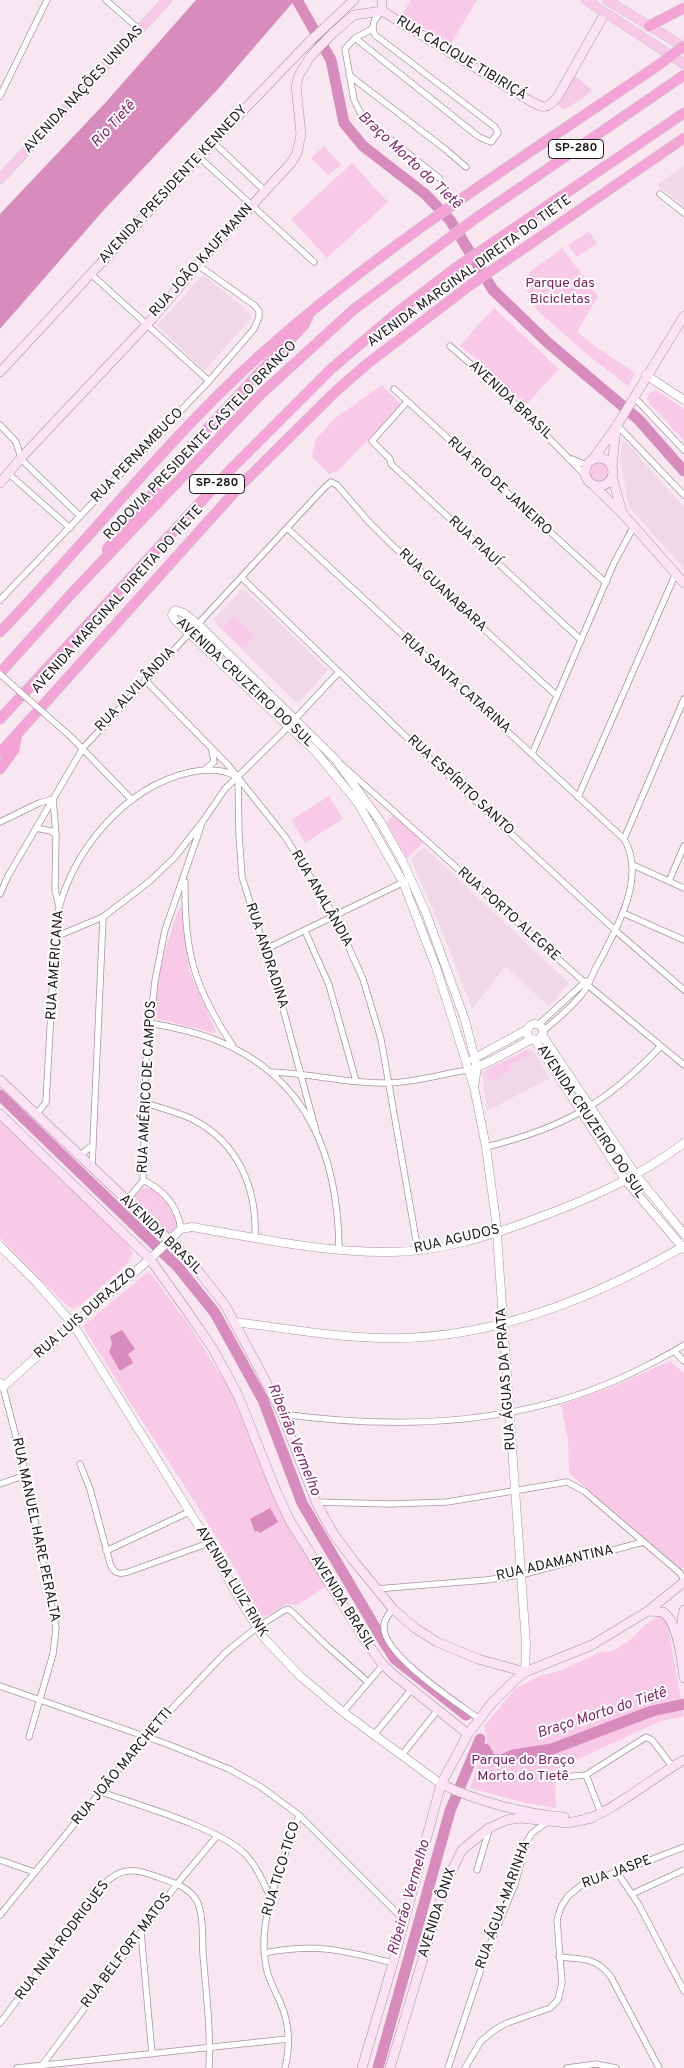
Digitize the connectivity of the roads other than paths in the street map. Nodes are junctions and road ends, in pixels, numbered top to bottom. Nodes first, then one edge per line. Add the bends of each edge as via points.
1 (47, 0) edge
2 (106, 0) edge
3 (167, 0) edge
4 (382, 0) edge
5 (586, 0) edge
6 (607, 0) edge
7 (352, 1) edge
8 (618, 3) edge
9 (684, 8) edge
10 (382, 11) junction
11 (605, 13) junction
12 (349, 19) junction
13 (649, 26) junction
14 (372, 29) junction
15 (140, 30) junction
16 (355, 38) junction
17 (684, 47) edge
18 (684, 64) edge
19 (349, 75) junction
20 (680, 78) edge
21 (0, 96) edge
22 (684, 113) edge
23 (684, 138) edge
24 (213, 142) junction
25 (199, 157) junction
26 (466, 167) dead end
27 (439, 178) dead end
28 (0, 179) edge
29 (264, 191) junction
30 (660, 194) dead end
31 (252, 205) junction
32 (684, 213) edge
33 (314, 262) dead end
34 (199, 266) junction
35 (91, 274) junction
36 (311, 311) junction
37 (684, 316) edge
38 (146, 323) junction
39 (450, 346) dead end
40 (0, 372) edge
41 (646, 375) junction
42 (209, 381) junction
43 (394, 389) dead end
44 (632, 400) junction
45 (684, 400) edge
46 (407, 402) junction
47 (617, 424) junction
48 (0, 425) edge
49 (684, 450) edge
50 (21, 458) junction
51 (568, 458) junction
52 (588, 466) junction
53 (612, 472) junction
54 (8, 473) junction
55 (333, 482) joint
56 (0, 483) edge
57 (592, 485) junction
58 (684, 495) edge
59 (622, 512) junction
60 (80, 516) junction
61 (634, 526) junction
62 (70, 528) junction
63 (287, 528) junction
64 (676, 573) junction
65 (242, 578) junction
66 (684, 582) edge
67 (606, 583) junction
68 (73, 592) junction
69 (0, 600) edge
70 (199, 624) junction
71 (0, 632) edge
72 (190, 634) junction
73 (581, 640) junction
74 (339, 672) junction
75 (0, 673) edge
76 (145, 680) junction
77 (556, 695) junction
78 (684, 699) edge
79 (296, 718) junction
80 (0, 719) edge
81 (289, 726) junction
82 (17, 734) junction
83 (83, 748) junction
84 (210, 748) junction
85 (0, 753) edge
86 (532, 754) junction
87 (336, 760) junction
88 (0, 769) edge
89 (203, 770) junction
90 (238, 778) junction
91 (578, 797) junction
92 (54, 799) junction
93 (132, 800) junction
94 (203, 821) junction
95 (0, 822) edge
96 (36, 828) junction
97 (56, 835) junction
98 (624, 839) junction
99 (684, 846) edge
100 (633, 865) junction
101 (185, 877) junction
102 (411, 878) junction
103 (669, 881) junction
104 (403, 882) junction
105 (684, 888) edge
106 (0, 894) edge
107 (59, 906) junction
108 (623, 913) junction
109 (103, 917) junction
110 (334, 917) junction
111 (616, 931) junction
112 (305, 932) junction
113 (55, 937) junction
114 (684, 940) edge
115 (264, 950) junction
116 (586, 984) junction
117 (684, 990) edge
118 (149, 1023) junction
119 (538, 1034) junction
120 (661, 1046) junction
121 (234, 1048) junction
122 (475, 1058) junction
123 (684, 1065) edge
124 (467, 1066) junction
125 (477, 1067) junction
126 (270, 1072) junction
127 (301, 1073) junction
128 (0, 1080) edge
129 (356, 1081) junction
130 (389, 1083) junction
131 (474, 1087) junction
132 (145, 1103) junction
133 (590, 1107) junction
134 (581, 1112) junction
135 (0, 1114) edge
136 (36, 1115) junction
137 (316, 1131) junction
138 (684, 1143) edge
139 (93, 1145) junction
140 (486, 1146) junction
141 (79, 1156) junction
142 (92, 1168) junction
143 (636, 1175) junction
144 (143, 1181) junction
145 (626, 1181) junction
146 (126, 1202) junction
147 (181, 1228) junction
148 (497, 1233) junction
149 (684, 1234) edge
150 (255, 1238) junction
151 (169, 1240) junction
152 (0, 1246) edge
153 (683, 1248) edge
154 (339, 1249) junction
155 (418, 1251) junction
156 (150, 1259) junction
157 (235, 1322) junction
158 (73, 1324) junction
159 (502, 1324) junction
160 (684, 1345) edge
161 (674, 1351) junction
162 (684, 1361) edge
163 (2, 1385) edge
164 (510, 1413) junction
165 (282, 1414) junction
166 (80, 1464) dead end
167 (26, 1474) junction
168 (0, 1484) edge
169 (514, 1489) junction
170 (316, 1502) junction
171 (189, 1512) junction
172 (643, 1542) junction
173 (210, 1543) junction
174 (106, 1551) junction
175 (521, 1575) junction
176 (684, 1581) edge
177 (376, 1589) junction
178 (393, 1609) junction
179 (684, 1610) edge
180 (648, 1611) junction
181 (256, 1628) junction
182 (683, 1659) edge
183 (383, 1665) junction
184 (525, 1672) junction
185 (684, 1678) edge
186 (368, 1682) junction
187 (0, 1686) edge
188 (411, 1690) junction
189 (42, 1699) junction
190 (437, 1710) junction
191 (343, 1712) junction
192 (479, 1719) junction
193 (468, 1734) junction
194 (146, 1736) junction
195 (372, 1736) junction
196 (30, 1737) dead end
197 (401, 1756) junction
198 (683, 1759) edge
199 (672, 1766) junction
200 (586, 1775) junction
201 (564, 1777) dead end
202 (441, 1784) junction
203 (102, 1792) junction
204 (601, 1813) junction
205 (299, 1815) junction
206 (592, 1818) junction
207 (547, 1822) junction
208 (489, 1828) junction
209 (217, 1836) junction
210 (684, 1847) edge
211 (0, 1860) edge
212 (477, 1870) dead end
213 (684, 1870) edge
214 (34, 1872) junction
215 (617, 1872) junction
216 (177, 1884) junction
217 (632, 1894) junction
218 (271, 1899) junction
219 (0, 1915) edge
220 (404, 1920) junction
221 (141, 1932) junction
222 (264, 1952) junction
223 (560, 1957) junction
224 (393, 1963) junction
225 (684, 1991) edge
226 (0, 2023) edge
227 (288, 2039) junction
228 (210, 2048) junction
229 (152, 2054) junction
230 (41, 2067) edge
231 (17, 2068) edge
232 (209, 2068) edge
233 (285, 2068) edge
234 (362, 2068) edge
235 (390, 2068) edge
236 (448, 2068) edge
237 (465, 2068) edge
238 (569, 2068) edge
239 (616, 2068) edge
240 (659, 2068) edge

1 - 21 street
2 - 15 street
3 - 15 main road, AVENIDA NAÇÕES UNIDAS
4 - 10 main road
5 - 11 main road
6 - 8 main road
7 - 12 main road, AVENIDA PRESIDENTE KENNEDY
7 - 24 main road, AVENIDA PRESIDENTE KENNEDY
8 - 13 main road
9 - 13 highway
10 - 11 main road, RUA CACIQUE TIBIRIÇÁ via 527,100 545,107 558,96
10 - 12 main road, RUA CACIQUE TIBIRIÇÁ via 361,13
10 - 14 street
11 - 18 main road
12 - 29 main road, RUA JOÃO KAUFMANN via 301,70 296,86 301,134 297,153 292,163
13 - 17 main road
14 - 16 street
14 - 16 street via 380,40 495,126 496,138 491,142 479,137
15 - 28 main road, AVENIDA NAÇÕES UNIDAS
16 - 19 street via 345,49
17 - 36 highway, bridge via 422,227
19 - 26 street
19 - 27 street via 354,100 368,122
20 - 68 highway, RODOVIA PRESIDENTE CASTELO BRANCO / SP-280 via 476,218 353,310 261,394
22 - 80 highway, SP-280 via 454,269 331,369 278,420
23 - 82 highway, AVENIDA MARGINAL DIREITA DO TIETE via 470,286 367,364 289,436 179,552
24 - 25 main road, AVENIDA PRESIDENTE KENNEDY
24 - 29 street
25 - 31 street
25 - 35 main road, AVENIDA PRESIDENTE KENNEDY
29 - 31 main road, RUA JOÃO KAUFMANN
30 - 32 street
31 - 33 street
31 - 34 main road, RUA JOÃO KAUFMANN
34 - 38 main road, RUA JOÃO KAUFMANN
34 - 42 street, RUA PERNAMBUCO via 259,311 254,329
35 - 38 street
35 - 40 main road, AVENIDA PRESIDENTE KENNEDY
36 - 68 highway via 304,325 194,443
36 - 71 highway via 229,384 176,438
37 - 41 main road
38 - 42 street
38 - 50 main road, RUA JOÃO KAUFMANN
39 - 51 street, AVENIDA BRASIL via 507,396
41 - 44 main road
41 - 45 street
42 - 60 street, RUA PERNAMBUCO
43 - 46 street, RUA RIO DE JANEIRO
44 - 47 main road
44 - 49 street
46 - 67 street, RUA RIO DE JANEIRO
46 - 73 street, RUA PIAUÍ via 372,441 391,464
47 - 52 main road
47 - 53 main road
47 - 58 street
48 - 50 street via 16,442
50 - 54 main road, RUA JOÃO KAUFMANN
50 - 60 street
51 - 52 street, AVENIDA BRASIL
51 - 52 street, AVENIDA BRASIL
52 - 53 main road via 597,457 606,460
52 - 57 main road via 586,479
53 - 57 main road via 606,484
53 - 59 main road
54 - 56 main road, RUA JOÃO KAUFMANN
54 - 62 street
55 - 63 street, RUA ALVILÂNDIA
55 - 77 street, RUA GUANABARA via 368,522
57 - 59 main road
59 - 61 main road
60 - 62 street, RUA PERNAMBUCO
61 - 64 main road
61 - 67 street
62 - 69 street, RUA PERNAMBUCO
63 - 65 street, RUA ALVILÂNDIA
63 - 86 street, RUA SANTA CATARINA
64 - 66 main road
64 - 91 street
65 - 70 street, RUA ALVILÂNDIA
65 - 74 street, RUA ESPÍRITO SANTO
67 - 73 street
68 - 75 highway, RODOVIA PRESIDENTE CASTELO BRANCO / SP-280
70 - 72 street, RUA ALVILÂNDIA
70 - 72 street, AVENIDA CRUZEIRO DO SUL via 181,611 174,611 173,617
70 - 79 street, AVENIDA CRUZEIRO DO SUL
72 - 76 street, RUA ALVILÂNDIA
72 - 81 street, AVENIDA CRUZEIRO DO SUL
73 - 77 street
74 - 79 street
74 - 111 street, RUA ESPÍRITO SANTO
75 - 83 street, bridge
76 - 83 street, RUA ALVILÂNDIA
76 - 84 street, RUA ANALÂNDIA
77 - 86 street
78 - 98 street
79 - 81 street
79 - 87 street, AVENIDA CRUZEIRO DO SUL
81 - 90 street
81 - 104 street, AVENIDA CRUZEIRO DO SUL via 329,766 358,803
82 - 85 highway, AVENIDA MARGINAL DIREITA DO TIETE
82 - 88 highway via 14,750
83 - 92 street, RUA ALVILÂNDIA
83 - 93 street
84 - 89 street via 215,759
84 - 90 street, RUA ANALÂNDIA
86 - 91 street, RUA SANTA CATARINA
87 - 102 street, AVENIDA CRUZEIRO DO SUL via 380,821
87 - 116 street, RUA PORTO ALEGRE
89 - 90 street, RUA AMERICANA via 224,770
89 - 93 street, RUA AMERICANA via 165,780
90 - 94 street via 225,789
90 - 110 street, RUA ANALÂNDIA via 286,838
90 - 115 street, RUA ANDRADINA via 242,877
91 - 98 street, RUA SANTA CATARINA
92 - 95 street
92 - 96 street, RUA ALVILÂNDIA
92 - 97 street
93 - 107 street, RUA AMERICANA via 88,846 73,871
94 - 101 street, RUA AMÉRICO DE CAMPOS
94 - 109 street via 174,858
96 - 97 street
96 - 106 street, RUA ALVILÂNDIA
97 - 107 street via 55,890
98 - 100 street
99 - 103 street
100 - 103 street
100 - 108 street
101 - 118 street, RUA AMÉRICO DE CAMPOS via 161,945
101 - 121 street via 186,928 192,969 212,1014
102 - 104 street
102 - 122 street, AVENIDA CRUZEIRO DO SUL via 465,1020
103 - 105 street
104 - 110 street
104 - 124 street, AVENIDA CRUZEIRO DO SUL via 436,967
107 - 113 street, RUA AMERICANA
108 - 111 street
108 - 114 street
109 - 113 street
109 - 139 street
110 - 112 street
110 - 130 street, RUA ANALÂNDIA via 372,1006
111 - 116 street
111 - 117 street, RUA ESPÍRITO SANTO
112 - 115 street
112 - 129 street via 329,985
113 - 136 street, RUA AMERICANA via 46,1102
115 - 127 street, RUA ANDRADINA
116 - 119 street
116 - 119 street via 581,994
116 - 120 street, RUA PORTO ALEGRE
118 - 121 street via 202,1035
118 - 132 street, RUA AMÉRICO DE CAMPOS
119 - 122 street via 531,1026
119 - 125 street
119 - 133 street, AVENIDA CRUZEIRO DO SUL
119 - 134 street, AVENIDA CRUZEIRO DO SUL
120 - 123 street, RUA PORTO ALEGRE
120 - 133 street via 626,1081
121 - 126 street
122 - 124 street
122 - 125 street, AVENIDA CRUZEIRO DO SUL
124 - 125 street
124 - 130 street via 458,1071
124 - 131 street, RUA ÁGUAS DA PRATA
125 - 131 street, RUA ÁGUAS DA PRATA
126 - 127 street
126 - 137 street via 289,1092
127 - 129 street
127 - 137 street, RUA ANDRADINA
128 - 136 main road, AVENIDA BRASIL
129 - 130 street
130 - 155 street, RUA ANALÂNDIA
131 - 140 street, RUA ÁGUAS DA PRATA
132 - 144 street, RUA AMÉRICO DE CAMPOS
132 - 150 street via 192,1119 224,1144 236,1159 251,1189
133 - 134 street
133 - 143 street, AVENIDA CRUZEIRO DO SUL
134 - 140 street via 536,1133
134 - 145 street, AVENIDA CRUZEIRO DO SUL
135 - 156 main road, AVENIDA BRASIL
136 - 141 main road, AVENIDA BRASIL
137 - 154 street via 334,1182
138 - 143 street, RUA AGUDOS
139 - 141 street
139 - 142 street
140 - 148 street, RUA ÁGUAS DA PRATA
141 - 142 main road, AVENIDA BRASIL
142 - 146 main road, AVENIDA BRASIL
143 - 145 street, RUA AGUDOS
143 - 149 street, AVENIDA CRUZEIRO DO SUL
144 - 146 street
144 - 147 street via 170,1202
145 - 148 street, RUA AGUDOS via 594,1197
145 - 153 street, AVENIDA CRUZEIRO DO SUL
146 - 151 main road, AVENIDA BRASIL
147 - 150 street, RUA AGUDOS
147 - 151 street, RUA LUIS DURAZZO
148 - 155 street, RUA AGUDOS
148 - 159 street, RUA ÁGUAS DA PRATA
150 - 154 street, RUA AGUDOS
151 - 156 street, RUA LUIS DURAZZO
151 - 157 main road, AVENIDA BRASIL via 210,1284
152 - 158 street, AVENIDA LUIZ RINK
153 - 159 street via 589,1294
154 - 155 street, RUA AGUDOS
156 - 158 street, RUA LUIS DURAZZO
156 - 183 main road, AVENIDA BRASIL via 226,1372 283,1507
157 - 159 street via 381,1338 426,1337
157 - 165 main road, AVENIDA BRASIL
158 - 163 street, RUA LUIS DURAZZO
158 - 171 street, AVENIDA LUIZ RINK
159 - 164 street, RUA ÁGUAS DA PRATA
160 - 161 street
161 - 162 street
161 - 164 street via 602,1386 560,1401
163 - 167 street, RUA MANUEL HARE PERALTA
164 - 165 street via 381,1423
164 - 169 street, RUA ÁGUAS DA PRATA
165 - 170 main road, AVENIDA BRASIL
166 - 174 street
167 - 168 street
167 - 189 street, RUA MANUEL HARE PERALTA via 56,1622 53,1654
169 - 170 street via 482,1497 419,1504
169 - 172 street via 562,1482 573,1484
169 - 175 street, RUA ÁGUAS DA PRATA
170 - 177 main road, AVENIDA BRASIL via 338,1540
171 - 173 street, AVENIDA LUIZ RINK
171 - 174 street
172 - 175 street, RUA ADAMANTINA
172 - 176 street via 680,1573
173 - 174 street via 122,1574 112,1569
173 - 181 street, AVENIDA LUIZ RINK
175 - 177 street, RUA ADAMANTINA
175 - 184 street, RUA ÁGUAS DA PRATA
176 - 180 main road
177 - 178 main road, AVENIDA BRASIL
178 - 184 main road, AVENIDA BRASIL via 437,1642 478,1659
178 - 192 street via 384,1624 389,1643 422,1677
179 - 182 main road
180 - 182 main road via 667,1615
180 - 184 main road via 592,1645
181 - 186 street, RUA JOÃO MARCHETTI via 290,1610
181 - 191 street, AVENIDA LUIZ RINK via 300,1676
181 - 194 street, RUA JOÃO MARCHETTI via 225,1653
182 - 185 main road
183 - 186 street
183 - 188 main road, AVENIDA BRASIL
184 - 192 main road, AVENIDA ÔNIX
186 - 191 street
187 - 189 street
188 - 190 main road, AVENIDA BRASIL
188 - 195 street
189 - 194 street
189 - 196 street, RUA MANUEL HARE PERALTA
190 - 193 main road, AVENIDA BRASIL
190 - 197 street
191 - 195 street, AVENIDA LUIZ RINK
192 - 193 main road, AVENIDA ÔNIX
193 - 202 main road, AVENIDA ÔNIX
194 - 203 street, RUA JOÃO MARCHETTI
194 - 205 street via 229,1769 262,1787
195 - 197 street, AVENIDA LUIZ RINK
197 - 202 street, AVENIDA LUIZ RINK
198 - 199 main road
199 - 200 street via 646,1737
199 - 204 main road
200 - 201 street
200 - 204 street
202 - 206 main road, AVENIDA LUIZ RINK via 534,1813
202 - 220 main road, AVENIDA ÔNIX
203 - 209 street
203 - 214 street, RUA JOÃO MARCHETTI
204 - 206 main road
205 - 218 street, RUA TICO-TICO
205 - 220 street
206 - 207 main road via 568,1823
207 - 208 main road, AVENIDA ÔNIX via 513,1819
207 - 236 street, RUA ÁGUA-MARINHA via 532,1832 527,1842 515,1884 486,1954
208 - 212 street
208 - 235 main road, AVENIDA ÔNIX via 462,1850 446,1882
209 - 216 street, RUA BELFORT MATOS
209 - 218 street via 249,1858
210 - 215 street, RUA JASPE
211 - 214 street
213 - 217 street, RUA JASPE
214 - 219 street, RUA JOÃO MARCHETTI
215 - 217 street
215 - 223 street, RUA JASPE via 579,1886 564,1902 557,1920
216 - 221 street, RUA BELFORT MATOS
216 - 226 street, RUA NINA RODRIGUES via 134,1870 114,1875 99,1890
216 - 228 street, RUA NINA RODRIGUES via 192,1896 200,1912
217 - 225 street
218 - 222 street, RUA TICO-TICO
220 - 224 main road, AVENIDA ÔNIX
221 - 229 street
221 - 230 street, RUA BELFORT MATOS
222 - 224 street via 329,1948
222 - 227 street, RUA TICO-TICO via 270,1980 286,2018
223 - 237 street, RUA JASPE via 562,1989 558,2000 550,2008 496,2029 481,2041
223 - 240 street via 590,1960 605,1969
224 - 234 main road, AVENIDA ÔNIX
227 - 228 street
227 - 233 street, RUA TICO-TICO
228 - 229 street
228 - 232 street, RUA NINA RODRIGUES
229 - 230 street
230 - 231 street
238 - 239 street via 596,2064

